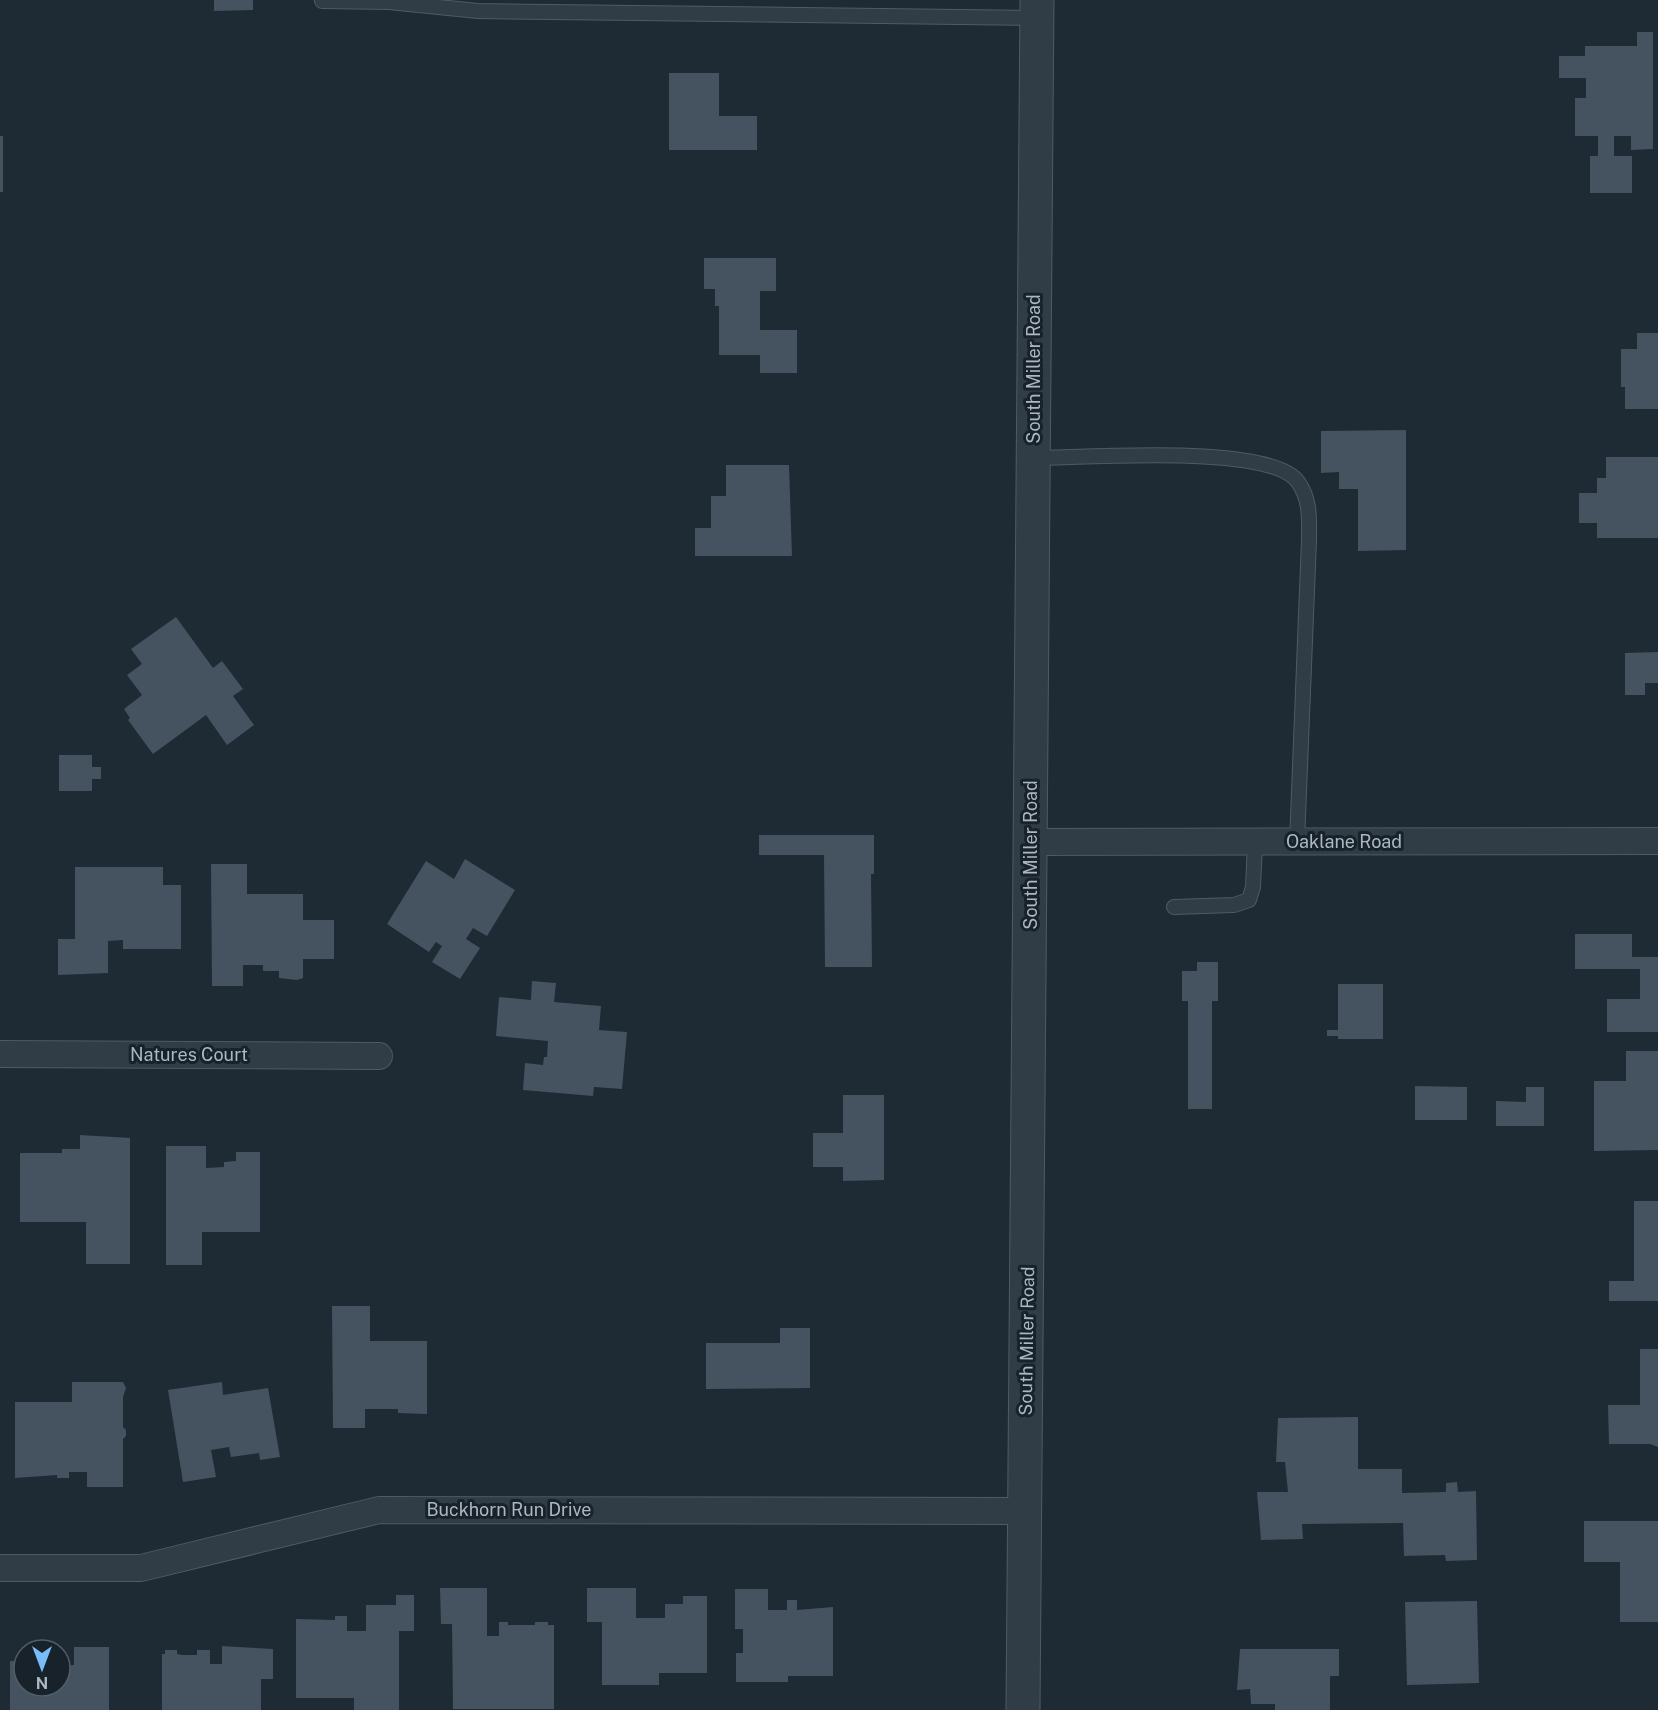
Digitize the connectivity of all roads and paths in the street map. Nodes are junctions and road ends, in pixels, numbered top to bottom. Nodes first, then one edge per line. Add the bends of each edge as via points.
1 (322, 1) edge
2 (1037, 9) edge
3 (1033, 458) junction
4 (1658, 841) edge
5 (1031, 842) junction
6 (1255, 842) junction
7 (1297, 842) junction
8 (1174, 908) dead end
9 (0, 1054) edge
10 (379, 1056) dead end
11 (1025, 1511) junction
12 (0, 1568) edge
13 (1023, 1710) edge

1 - 2 lane via 389,2 478,11
2 - 3 street, South Miller Road
3 - 5 street, South Miller Road
3 - 7 lane via 1229,456 1274,465 1298,481 1309,506 1309,540
4 - 7 street, Oaklane Road
5 - 6 street, Oaklane Road
5 - 11 street, South Miller Road
6 - 7 street, Oaklane Road
6 - 8 lane via 1249,900 1234,905
9 - 10 street, Natures Court
11 - 12 street, Buckhorn Run Drive via 379,1510 141,1568
11 - 13 street, South Miller Road

